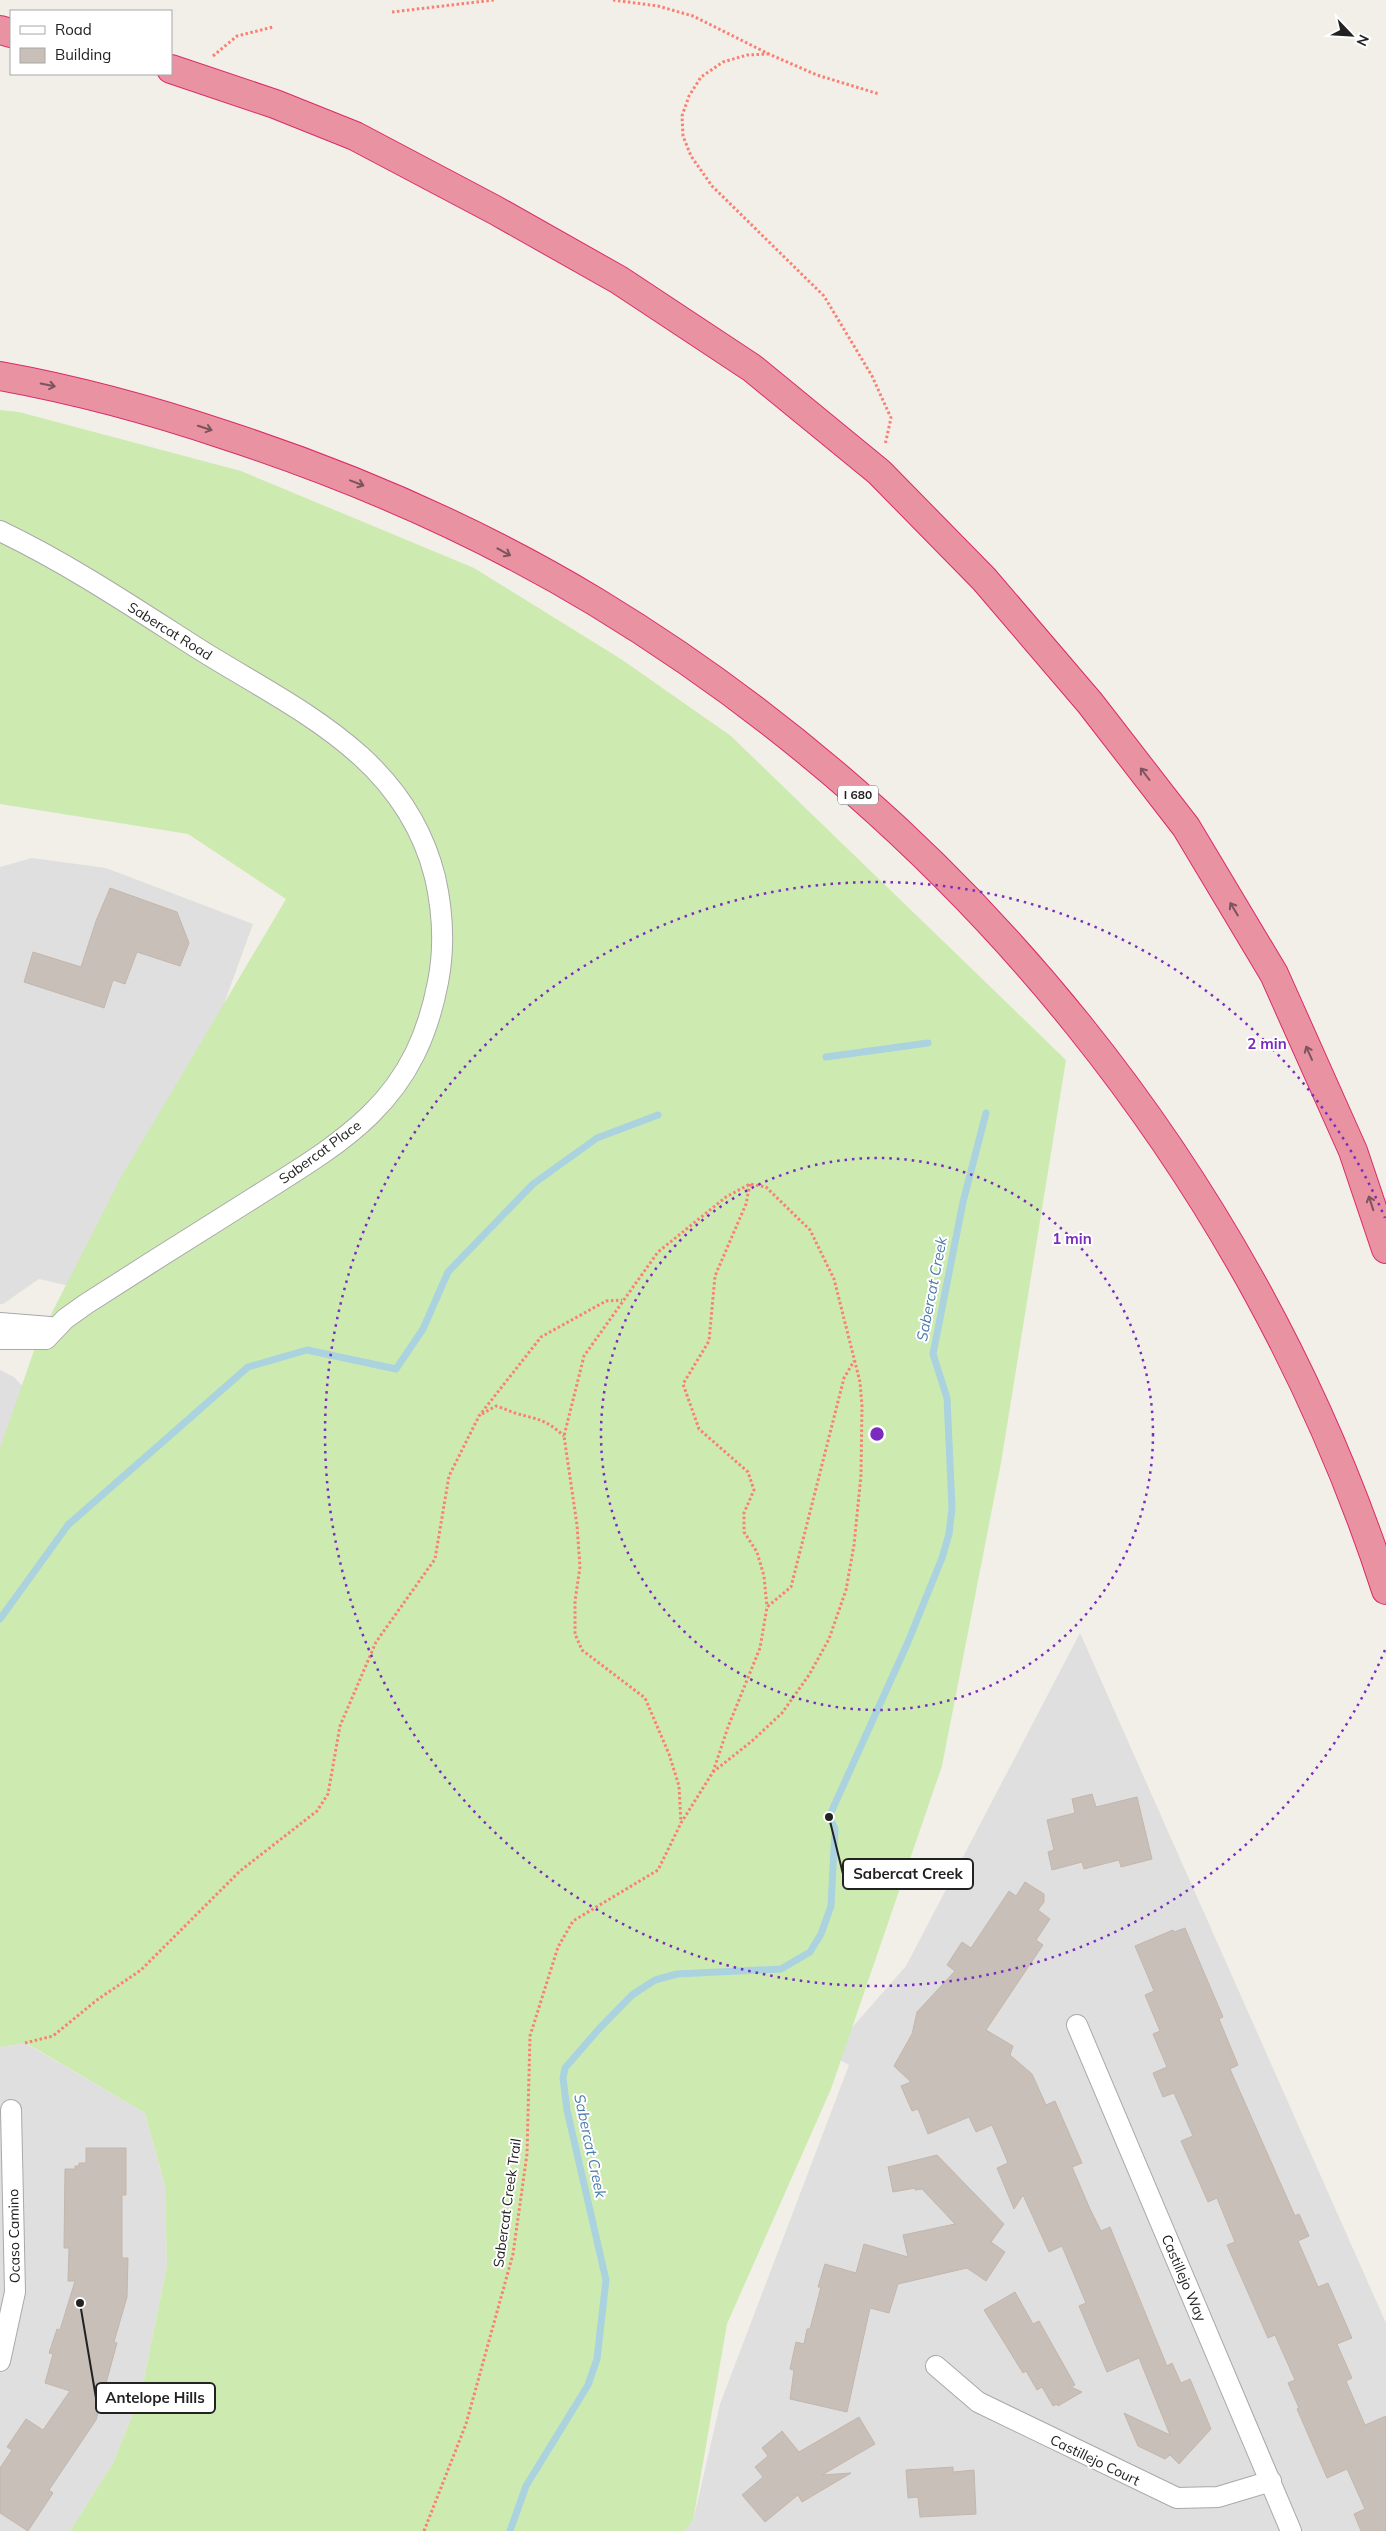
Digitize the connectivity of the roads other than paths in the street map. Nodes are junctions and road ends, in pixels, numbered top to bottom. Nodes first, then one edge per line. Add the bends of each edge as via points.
1 (182, 72) edge
2 (0, 376) edge
3 (0, 531) edge
4 (338, 736) joint
5 (1386, 1249) edge
6 (0, 1323) edge
7 (52, 1333) junction
8 (0, 1338) edge
9 (1386, 1590) edge
10 (1077, 2026) dead end
11 (11, 2110) dead end
12 (0, 2361) edge
13 (936, 2366) dead end
14 (1270, 2481) junction
15 (1292, 2531) edge

5 -> 1 highway via 1353,1150 1274,974 1186,827 1090,702 984,579 879,472 752,368 619,280 355,136
2 -> 9 highway, I 680 via 166,415 278,452 387,494 492,546 594,601 690,663 783,731 884,817 984,915 1080,1028 1171,1148 1248,1275 1314,1402 1370,1540
3 - 4 street, Sabercat Road via 98,586
4 - 7 street, Sabercat Place via 376,768 406,808 428,852 442,907 442,962 431,1018 409,1068 370,1115 322,1154 86,1304
6 - 7 street
7 - 8 street
10 - 14 street, Castillejo Way
11 - 12 street, Ocaso Camino via 15,2292
13 - 14 street, Castillejo Court via 978,2402 1177,2498 1218,2497
14 - 15 street, Castillejo Way

